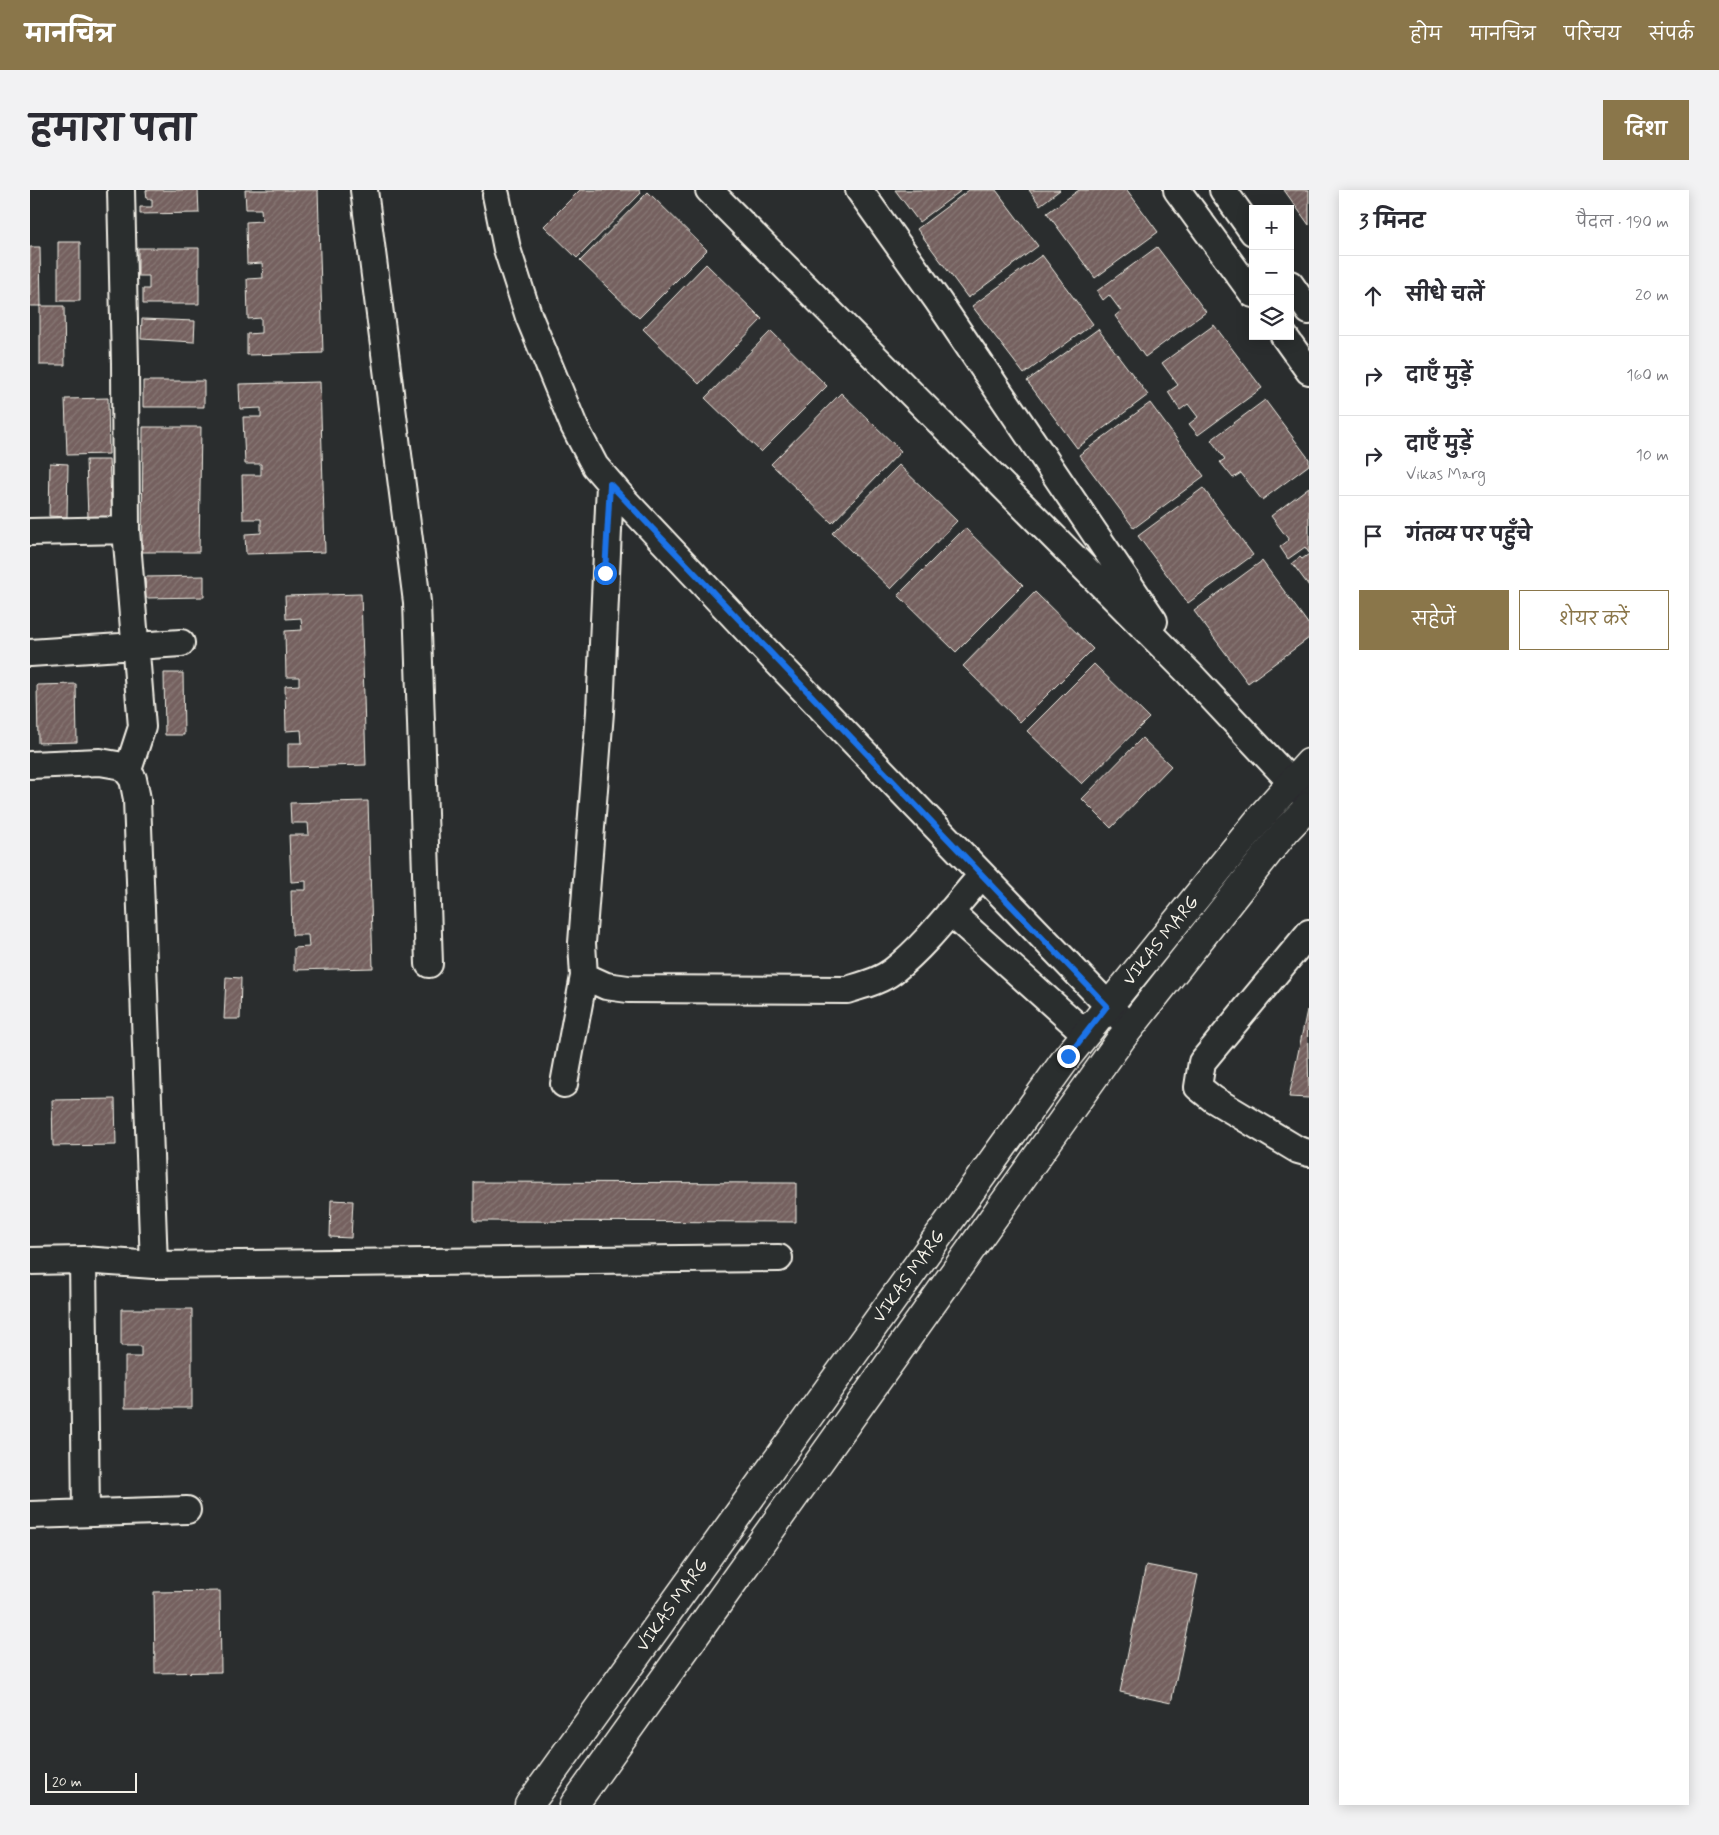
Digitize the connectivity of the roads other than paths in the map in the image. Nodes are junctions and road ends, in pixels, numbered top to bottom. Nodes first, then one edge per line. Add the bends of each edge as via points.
1 (121, 190) edge
2 (364, 190) edge
3 (709, 190) edge
4 (859, 190) edge
5 (1177, 190) edge
6 (1222, 190) edge
7 (496, 195) dead end
8 (1249, 227) edge
9 (1249, 289) edge
10 (1294, 290) edge
11 (1309, 311) edge
12 (1287, 340) edge
13 (1309, 371) edge
14 (610, 484) junction
15 (126, 530) junction
16 (30, 532) edge
17 (181, 643) dead end
18 (136, 646) junction
19 (30, 653) edge
20 (1189, 673) junction
21 (1309, 763) edge
22 (30, 765) edge
23 (128, 770) junction
24 (1300, 792) edge
25 (1309, 806) edge
26 (982, 875) junction
27 (950, 912) junction
28 (1309, 933) edge
29 (429, 964) dead end
30 (584, 976) junction
31 (1107, 1006) junction
32 (1130, 1028) junction
33 (1085, 1033) junction
34 (564, 1084) dead end
35 (1309, 1153) edge
36 (779, 1258) dead end
37 (83, 1260) junction
38 (30, 1262) edge
39 (154, 1265) junction
40 (187, 1510) dead end
41 (86, 1514) junction
42 (30, 1515) edge
43 (529, 1805) edge
44 (574, 1805) edge

1 - 15 street
2 - 29 street via 417,602
3 - 20 street
4 - 20 street
5 - 9 street
6 - 8 street
7 - 14 street via 507,248 550,374 595,466
10 - 11 street
12 - 13 street
14 - 26 street
14 - 30 street via 600,712 582,943
15 - 16 street
15 - 18 street
17 - 18 street
18 - 19 street
18 - 23 street via 142,727
20 - 24 street
21 - 24 main road, VIKAS MARG
22 - 23 street via 100,762
23 - 39 street via 137,799
24 - 31 main road, VIKAS MARG via 1266,811
25 - 32 main road, VIKAS MARG via 1286,830
26 - 27 street
26 - 31 street
27 - 30 street via 892,971 847,990 628,989 606,986
27 - 33 street
28 - 35 street via 1202,1062 1198,1079 1198,1086 1213,1099 1298,1150
30 - 34 street
31 - 32 street
31 - 33 main road, VIKAS MARG
32 - 44 main road, VIKAS MARG
33 - 43 main road, VIKAS MARG
36 - 39 street
37 - 38 street
37 - 39 street
37 - 41 street
40 - 41 street
41 - 42 street

